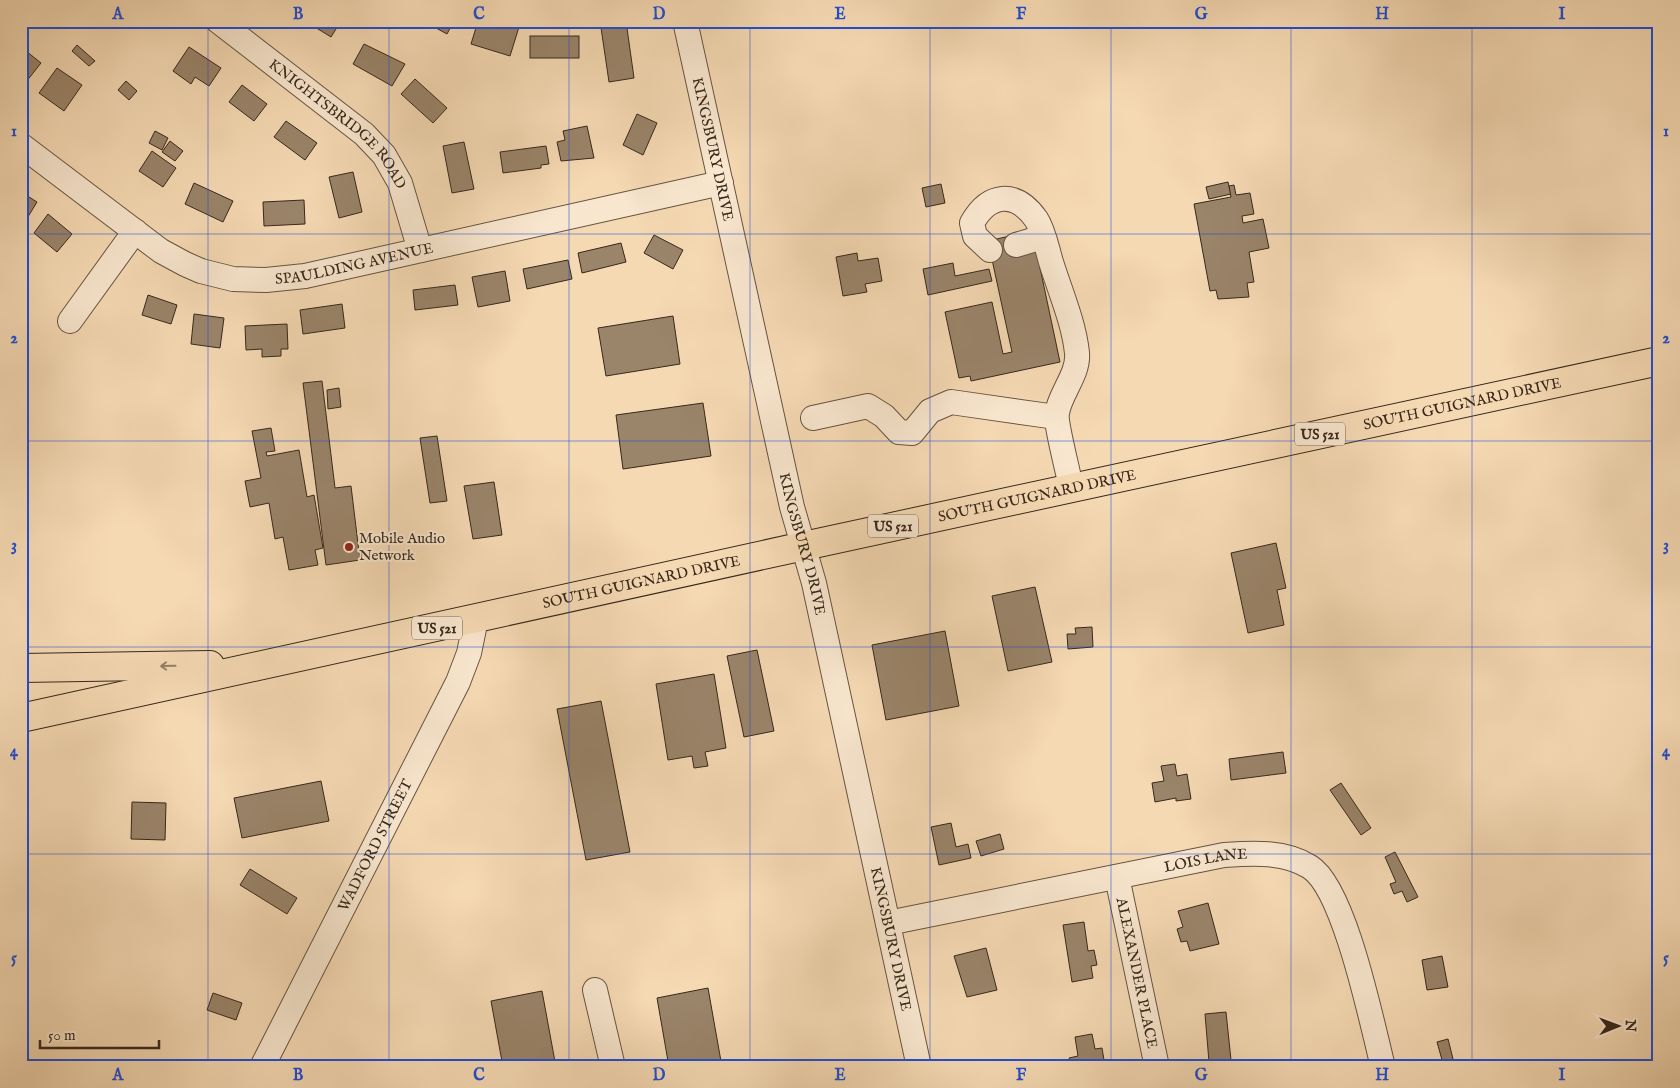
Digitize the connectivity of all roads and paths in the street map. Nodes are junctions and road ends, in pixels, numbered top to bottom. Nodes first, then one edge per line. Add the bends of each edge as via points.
1 (218, 21) edge
2 (685, 21) edge
3 (21, 145) edge
4 (721, 183) junction
5 (135, 231) junction
6 (1043, 237) junction
7 (1016, 245) dead end
8 (420, 250) junction
9 (990, 250) dead end
10 (70, 320) dead end
11 (1659, 361) edge
12 (1056, 417) junction
13 (813, 418) dead end
14 (1071, 488) junction
15 (804, 546) junction
16 (476, 619) junction
17 (269, 664) junction
18 (21, 668) edge
19 (21, 718) edge
20 (1117, 877) junction
21 (888, 923) junction
22 (596, 990) dead end
23 (262, 1067) edge
24 (613, 1067) edge
25 (919, 1067) edge
26 (1157, 1067) edge
27 (1383, 1067) edge

1 - 8 street, KNIGHTSBRIDGE ROAD via 364,134 384,155 400,184
2 - 4 street, KINGSBURY DRIVE
3 - 5 street, SPAULDING AVENUE
4 - 8 street, SPAULDING AVENUE
4 - 15 street, KINGSBURY DRIVE via 790,497
5 - 8 street, SPAULDING AVENUE via 185,264 233,279 305,276
5 - 10 street
6 - 7 street
6 - 9 street via 1037,220 1021,203 1006,198 993,200 980,208 972,223 975,236
6 - 12 street via 1078,356
11 - 14 highway, SOUTH GUIGNARD DRIVE / US 521
12 - 13 street via 951,402 930,411 912,433 899,432 884,416 868,406
12 - 14 street
14 - 15 highway, SOUTH GUIGNARD DRIVE / US 521
15 - 16 highway, SOUTH GUIGNARD DRIVE / US 521
15 - 21 street, KINGSBURY DRIVE
16 - 17 highway, SOUTH GUIGNARD DRIVE / US 521
16 - 23 street, WADFORD STREET via 469,653 458,682
17 -> 18 highway
17 - 19 highway, US 521
20 - 21 street, LOIS LANE
20 - 26 street, ALEXANDER PLACE
20 - 27 street, LOIS LANE via 1196,860 1253,853 1284,857 1312,868 1332,896 1346,932
21 - 25 street, KINGSBURY DRIVE
22 - 24 street

